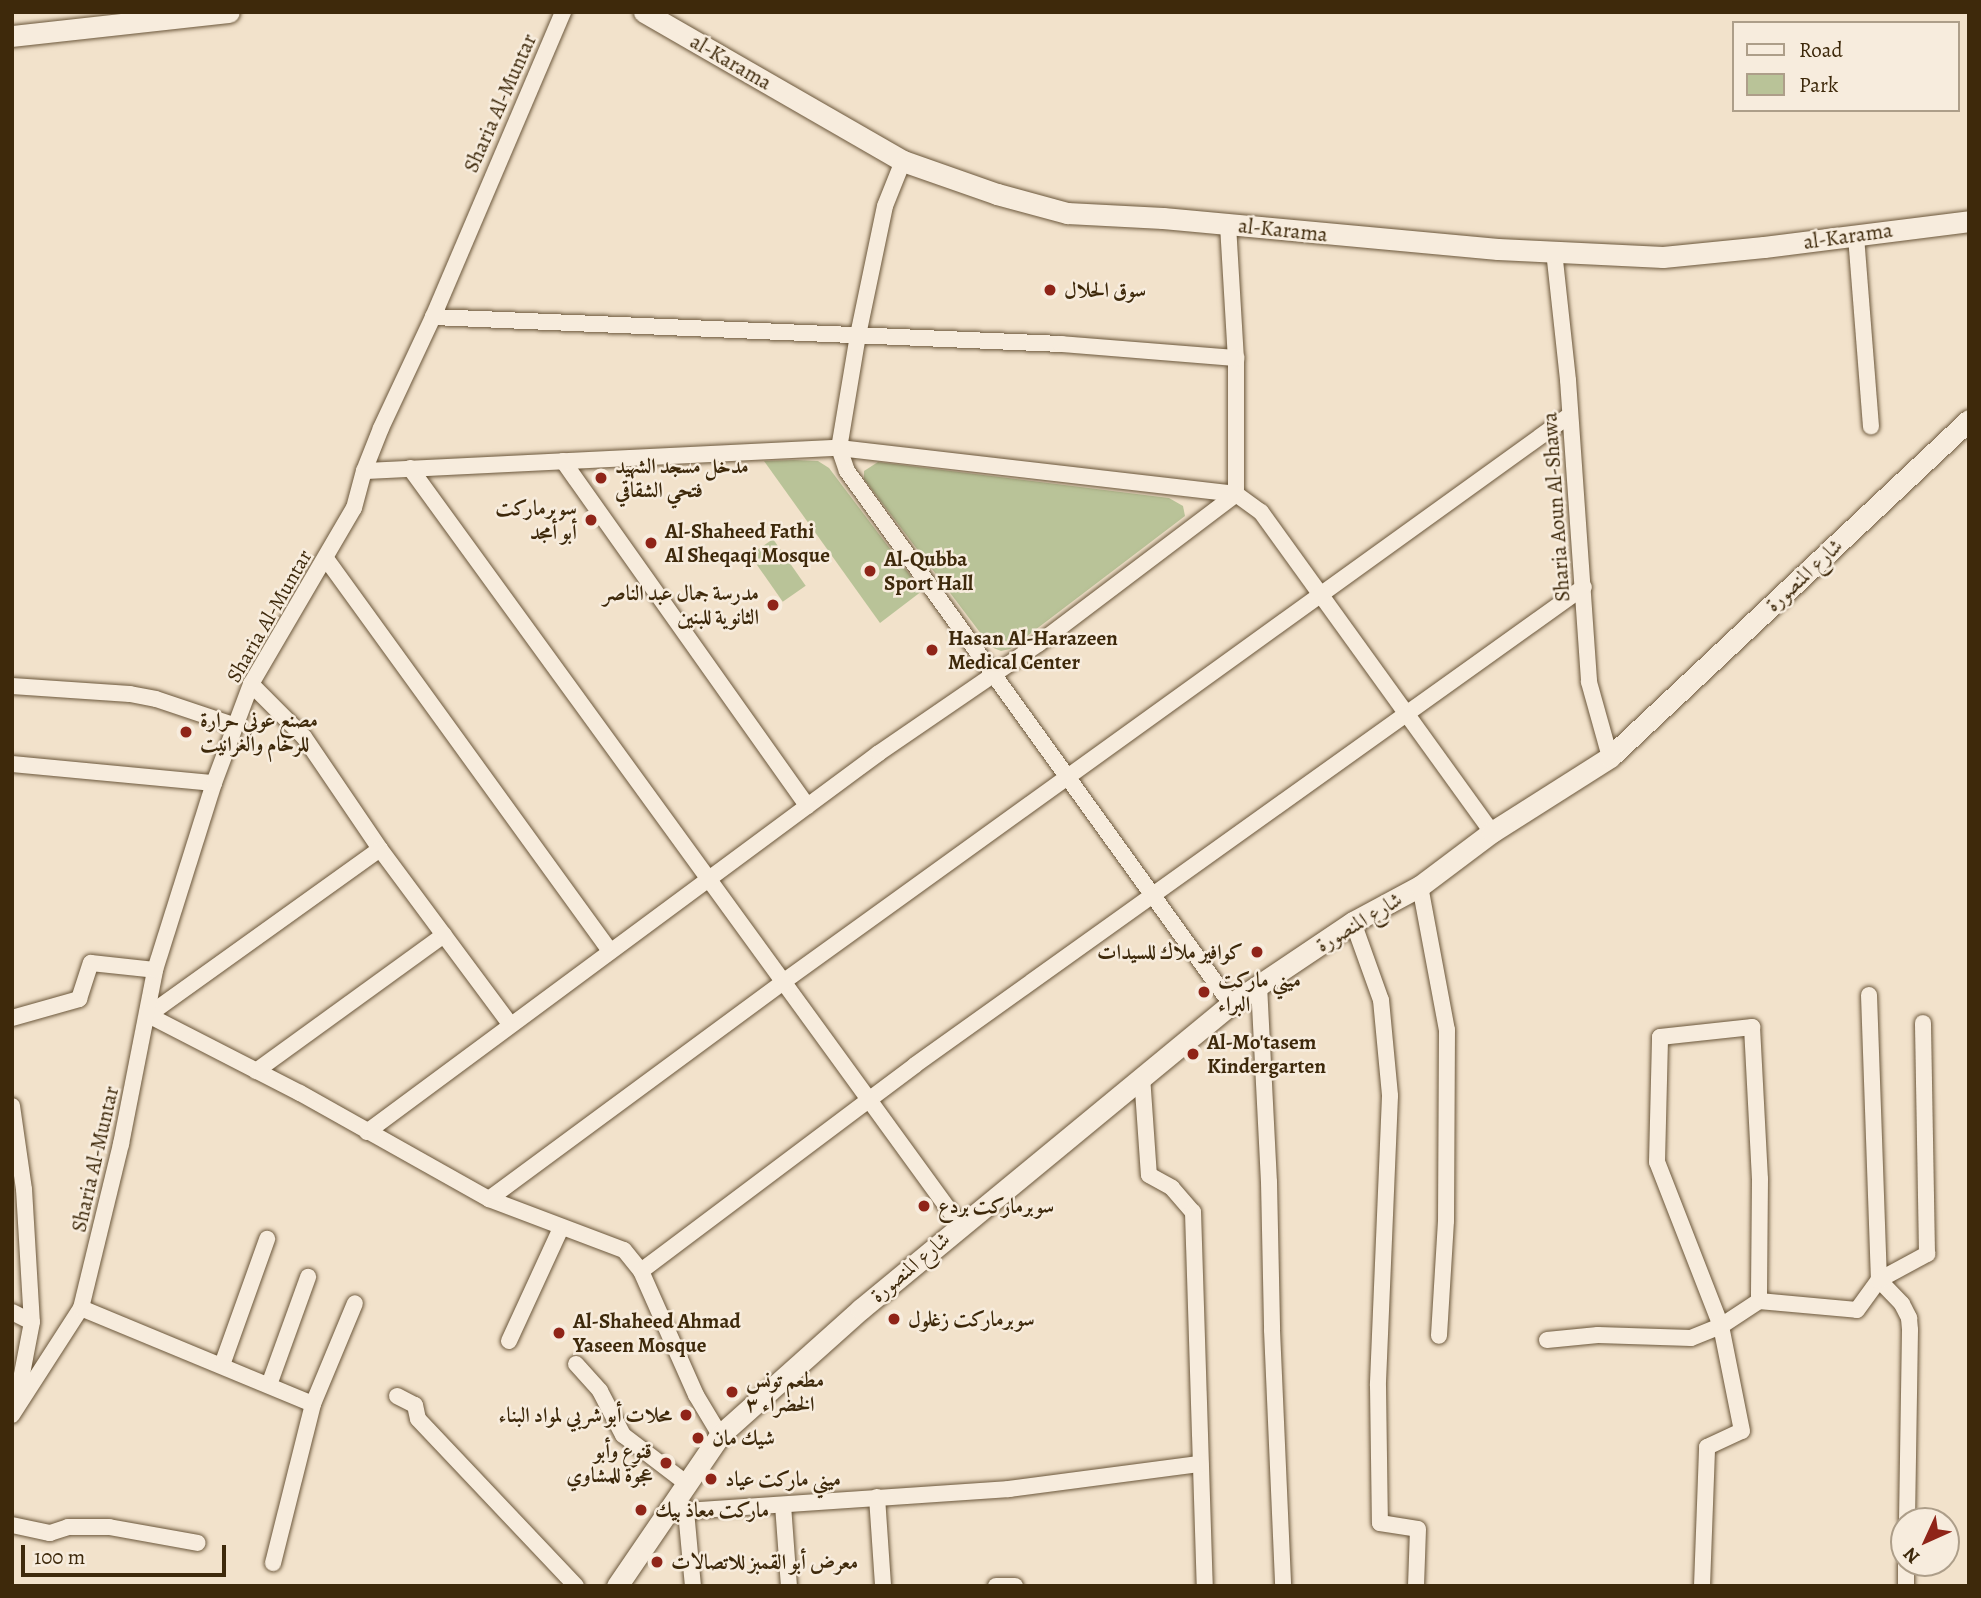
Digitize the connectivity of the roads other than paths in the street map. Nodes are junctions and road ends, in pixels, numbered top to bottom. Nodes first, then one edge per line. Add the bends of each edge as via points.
1 (229, 12) edge
2 (563, 12) edge
3 (644, 12) edge
4 (12, 36) edge
5 (903, 161) junction
6 (1969, 220) edge
7 (1228, 225) junction
8 (1856, 236) junction
9 (1553, 251) junction
10 (433, 317) junction
11 (858, 335) junction
12 (1236, 358) junction
13 (1570, 415) junction
14 (1969, 420) edge
15 (1871, 426) dead end
16 (839, 448) junction
17 (563, 461) junction
18 (410, 468) junction
19 (364, 471) junction
20 (1236, 494) junction
21 (327, 560) junction
22 (1584, 587) junction
23 (1320, 595) junction
24 (995, 676) junction
25 (251, 684) junction
26 (12, 686) edge
27 (1405, 716) junction
28 (236, 726) junction
29 (1610, 757) junction
30 (12, 764) edge
31 (1069, 776) junction
32 (214, 783) junction
33 (807, 806) junction
34 (1492, 832) junction
35 (380, 849) junction
36 (710, 879) junction
37 (1420, 886) junction
38 (1153, 897) junction
39 (1353, 922) junction
40 (444, 935) junction
41 (610, 951) junction
42 (155, 970) junction
43 (783, 982) junction
44 (1259, 985) junction
45 (1869, 995) dead end
46 (1231, 1004) junction
47 (148, 1015) junction
48 (12, 1018) edge
49 (1923, 1023) dead end
50 (510, 1024) junction
51 (256, 1070) junction
52 (1142, 1076) junction
53 (869, 1101) junction
54 (12, 1106) edge
55 (367, 1132) junction
56 (489, 1199) junction
57 (960, 1225) junction
58 (561, 1228) junction
59 (267, 1240) dead end
60 (641, 1271) junction
61 (308, 1277) dead end
62 (1879, 1280) junction
63 (1759, 1301) junction
64 (355, 1303) dead end
65 (81, 1308) junction
66 (12, 1312) edge
67 (32, 1322) junction
68 (1721, 1326) junction
69 (1439, 1336) dead end
70 (1547, 1340) dead end
71 (509, 1341) dead end
72 (576, 1364) dead end
73 (222, 1365) junction
74 (269, 1385) junction
75 (397, 1395) dead end
76 (313, 1404) junction
77 (14, 1410) edge
78 (720, 1435) junction
79 (1200, 1464) junction
80 (686, 1483) junction
81 (877, 1497) junction
82 (783, 1505) junction
83 (1907, 1507) edge
84 (678, 1509) junction
85 (12, 1525) edge
86 (198, 1543) dead end
87 (273, 1563) dead end
88 (576, 1586) edge
89 (617, 1586) edge
90 (693, 1586) edge
91 (789, 1586) edge
92 (883, 1586) edge
93 (996, 1586) edge
94 (1015, 1586) edge
95 (1205, 1586) edge
96 (1283, 1586) edge
97 (1416, 1586) edge
98 (1702, 1586) edge

1 - 4 main road
2 - 10 street, Sharia Al-Muntar
3 - 5 main road, al-Karama
5 - 7 main road, al-Karama via 1067,213
5 - 11 street via 885,205
6 - 8 main road, al-Karama
7 - 9 main road, al-Karama
7 - 12 street
8 - 9 main road, al-Karama via 1663,257
8 - 15 street
9 - 13 street, Sharia Aoun Al-Shawa
10 - 11 street
10 - 19 street, Sharia Al-Muntar
11 - 12 street
11 - 16 street
12 - 20 street
13 - 22 street, Sharia Aoun Al-Shawa
13 - 23 street
14 - 29 main road, شارع المنصورة
16 - 17 street
16 - 20 street
16 - 24 street via 847,471
17 - 18 street
17 - 33 street
18 - 19 street
18 - 36 street
19 - 21 street, Sharia Al-Muntar via 354,509
20 - 23 street via 1261,512
20 - 24 street
21 - 25 street, Sharia Al-Muntar
21 - 41 street
22 - 27 street
22 - 29 street, Sharia Aoun Al-Shawa via 1589,682
23 - 27 street
23 - 31 street
24 - 31 street
24 - 33 street
25 - 28 street, Sharia Al-Muntar
25 - 35 street via 304,737
26 - 28 street via 131,694
27 - 34 street
27 - 38 street
28 - 32 street, Sharia Al-Muntar
29 - 34 main road, شارع المنصورة
30 - 32 street
31 - 38 street
31 - 43 street
32 - 42 street, Sharia Al-Muntar
33 - 36 street
34 - 37 main road, شارع المنصورة
35 - 40 street
35 - 47 street
36 - 41 street
36 - 43 street
37 - 39 main road, شارع المنصورة
37 - 69 street via 1447,1030 1446,1221
38 - 46 street
38 - 53 street
39 - 44 main road, شارع المنصورة
39 - 97 street via 1381,1000 1391,1096 1378,1386 1380,1523 1418,1529
40 - 50 street
40 - 51 street
41 - 50 street
42 - 47 street, Sharia Al-Muntar
42 - 48 street via 91,963 79,999
43 - 53 street
43 - 56 street
44 - 46 main road, شارع المنصورة
44 - 96 street
45 - 62 street
46 - 52 main road, شارع المنصورة
47 - 51 street
47 - 65 street, Sharia Al-Muntar
49 - 62 street via 1927,1254
50 - 55 street
51 - 55 street
52 - 57 main road, شارع المنصورة
52 - 79 street via 1149,1175 1172,1188 1193,1212
53 - 57 street
53 - 60 street
54 - 67 street via 24,1189
55 - 56 street
56 - 58 street
57 - 78 main road, شارع المنصورة
58 - 60 street via 624,1250
58 - 71 street
59 - 73 street
60 - 78 street via 696,1395
61 - 74 street
62 - 63 street via 1857,1310
62 - 83 street via 1909,1318
63 - 68 street
63 - 68 street via 1760,1179 1752,1027 1660,1037 1657,1162
64 - 76 street
65 - 73 street
65 - 77 street, Sharia Al-Muntar
66 - 67 street
67 - 77 street
68 - 70 street via 1691,1338 1598,1335
68 - 98 street via 1742,1431 1707,1447
72 - 80 street via 600,1391 622,1435
73 - 74 street
74 - 76 street
75 - 88 street via 415,1405 418,1419
76 - 87 street
78 - 80 main road, شارع المنصورة
79 - 81 street via 1009,1489
79 - 95 street
80 - 84 main road, شارع المنصورة
81 - 82 street
81 - 92 street
82 - 84 street
82 - 91 street
84 - 89 main road, شارع المنصورة
84 - 90 street
85 - 86 street via 50,1533 68,1527 109,1527
93 - 94 street

